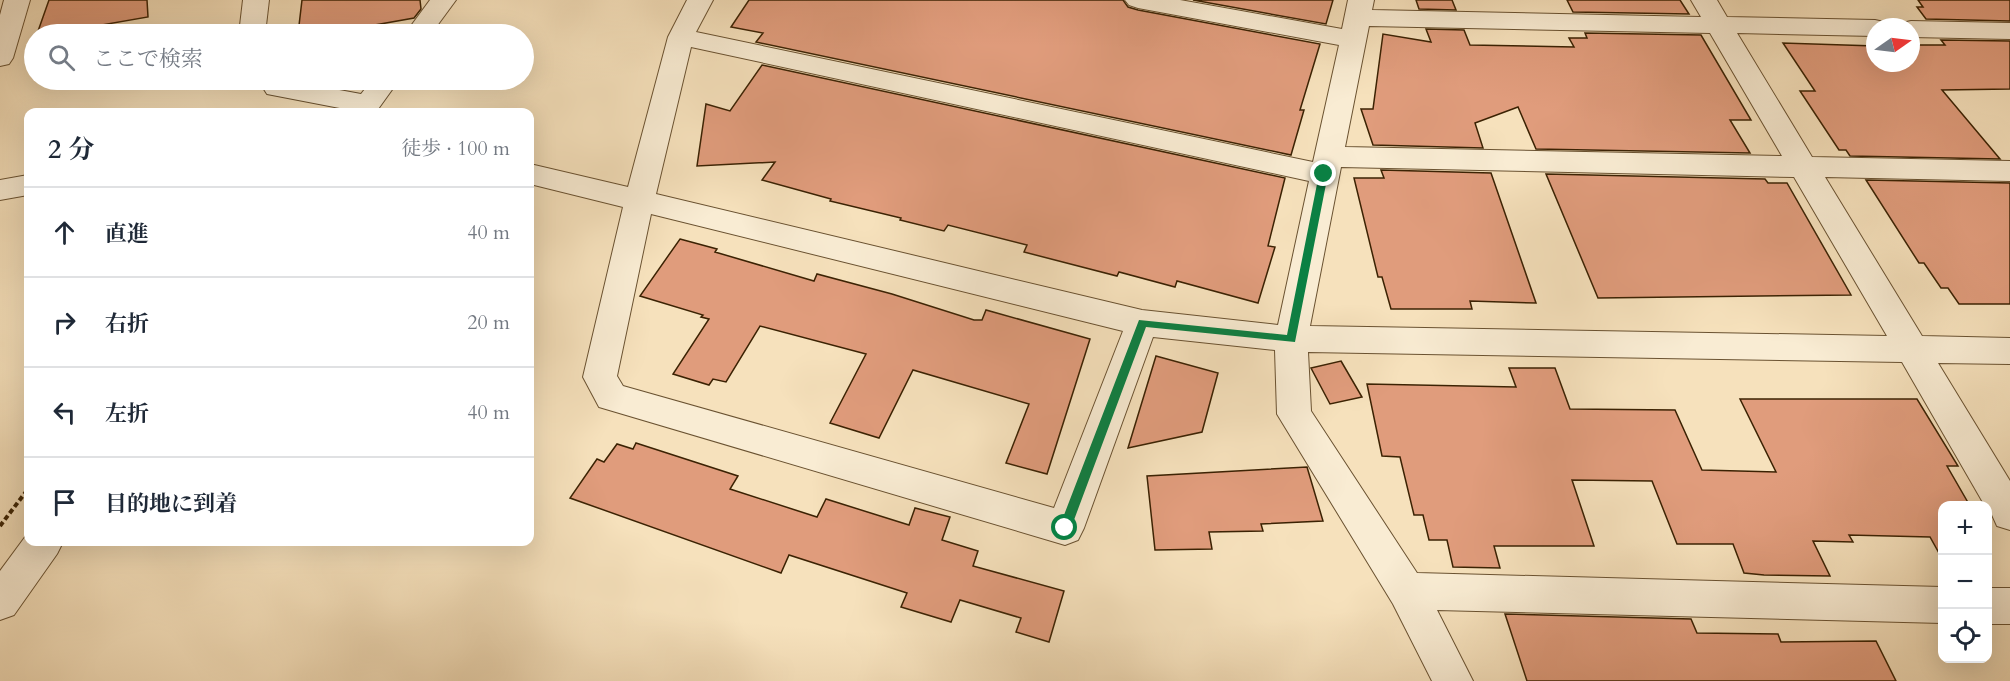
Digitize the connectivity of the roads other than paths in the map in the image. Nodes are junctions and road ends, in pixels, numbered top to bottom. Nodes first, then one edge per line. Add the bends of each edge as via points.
1 (17, 0) edge
2 (256, 0) edge
3 (443, 0) edge
4 (700, 0) edge
5 (1138, 0) edge
6 (1711, 13) edge
7 (1357, 19) edge
8 (253, 24) edge
9 (425, 24) edge
10 (1866, 27) edge
11 (1920, 29) edge
12 (2010, 31) edge
13 (681, 37) junction
14 (0, 58) edge
15 (286, 90) edge
16 (379, 90) edge
17 (366, 108) edge
18 (1326, 165) junction
19 (1805, 168) junction
20 (2010, 171) edge
21 (534, 175) edge
22 (24, 186) edge
23 (0, 190) edge
24 (639, 202) junction
25 (1142, 323) junction
26 (1291, 339) junction
27 (1911, 348) junction
28 (2010, 351) edge
29 (2010, 514) edge
30 (41, 546) edge
31 (1407, 591) junction
32 (0, 602) edge
33 (1938, 604) edge
34 (1992, 606) edge
35 (2010, 606) edge
36 (1453, 681) edge

1 - 14 street
2 - 8 street
3 - 9 street
4 - 13 street
5 - 7 street
6 - 7 street
6 - 10 street
6 - 19 street
7 - 18 street
11 - 12 street
13 - 18 street
13 - 24 street
15 - 17 street
16 - 17 street
18 - 19 street
18 - 26 street
19 - 20 street
19 - 27 street
21 - 24 street
22 - 23 street
24 - 25 street
24 - 25 street via 600,377 611,397 1065,528
25 - 26 street
26 - 27 street
26 - 31 street via 1294,414
27 - 28 street
27 - 29 street
30 - 32 street
31 - 33 street
31 - 36 street
34 - 35 street

